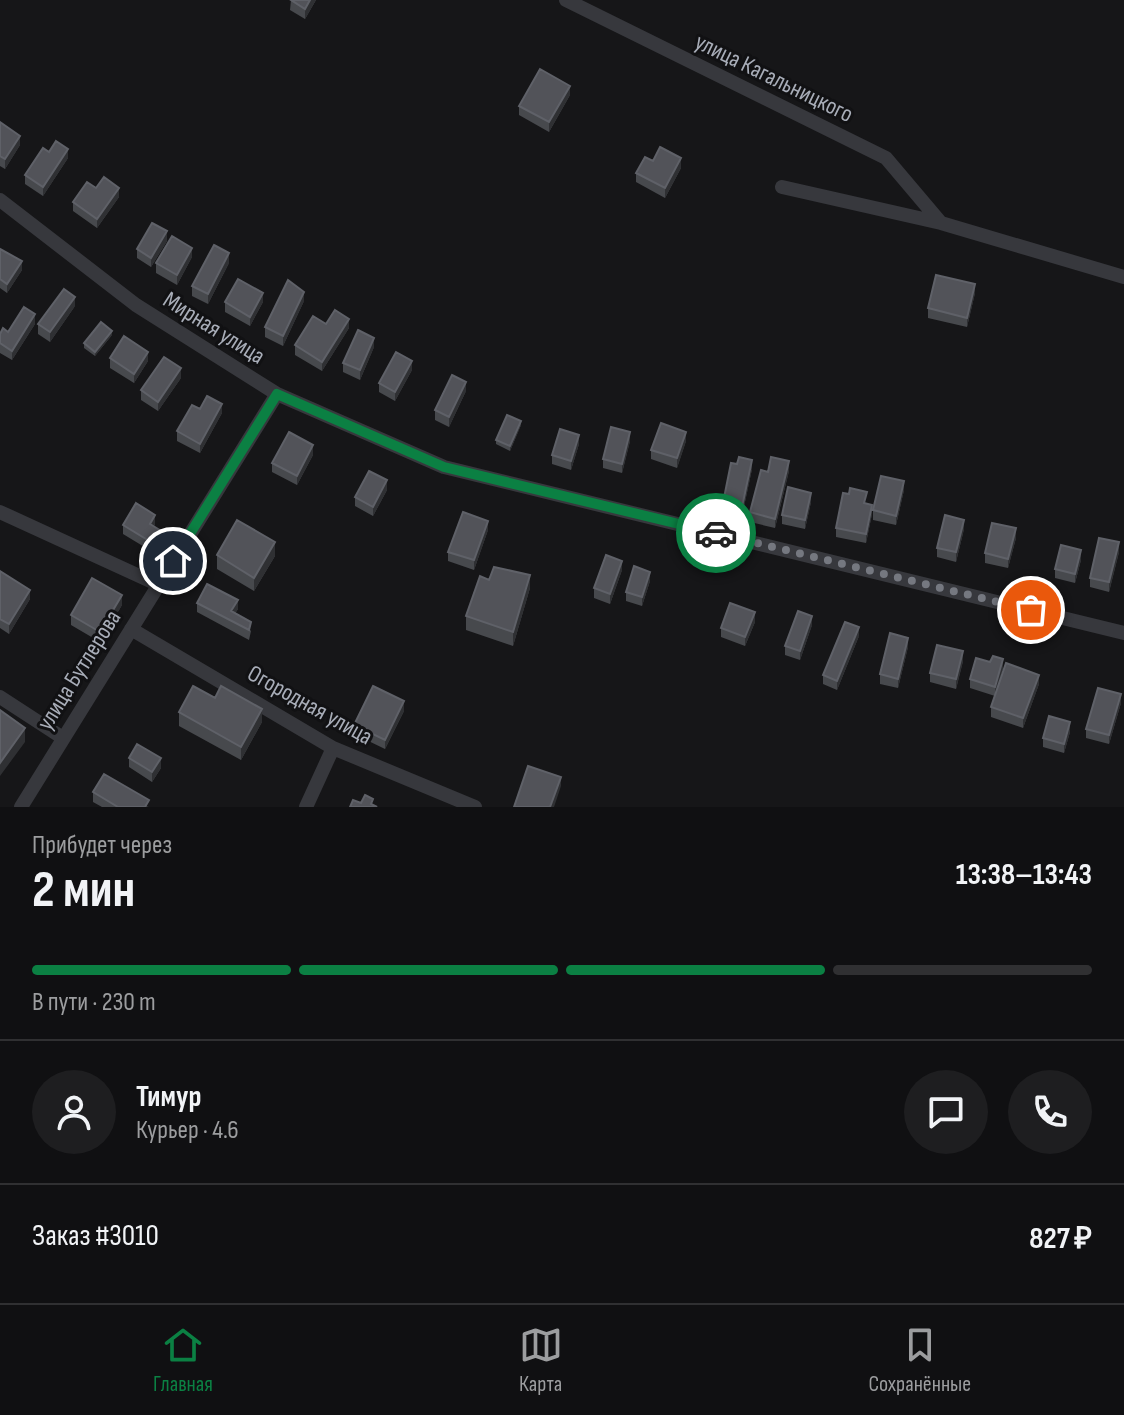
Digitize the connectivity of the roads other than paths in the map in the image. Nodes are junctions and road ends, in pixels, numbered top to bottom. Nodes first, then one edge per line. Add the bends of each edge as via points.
1 (566, 0) edge
2 (782, 187) dead end
3 (0, 200) edge
4 (941, 223) junction
5 (1124, 277) edge
6 (277, 394) junction
7 (0, 512) edge
8 (159, 585) junction
9 (131, 629) junction
10 (1124, 633) edge
11 (0, 697) edge
12 (63, 738) junction
13 (333, 748) junction
14 (21, 807) edge
15 (306, 807) edge
16 (475, 807) edge

1 - 4 street, улица Кагальницкого via 886,158
2 - 4 street
3 - 6 street, Мирная улица via 136,305
4 - 5 street
6 - 8 street, улица Бутлерова
6 - 10 street, Мирная улица via 444,467
7 - 8 street
8 - 9 street, улица Бутлерова
9 - 12 street, улица Бутлерова
9 - 13 street, Огородная улица
11 - 12 street
12 - 14 street, улица Бутлерова
13 - 15 street
13 - 16 street, Огородная улица

